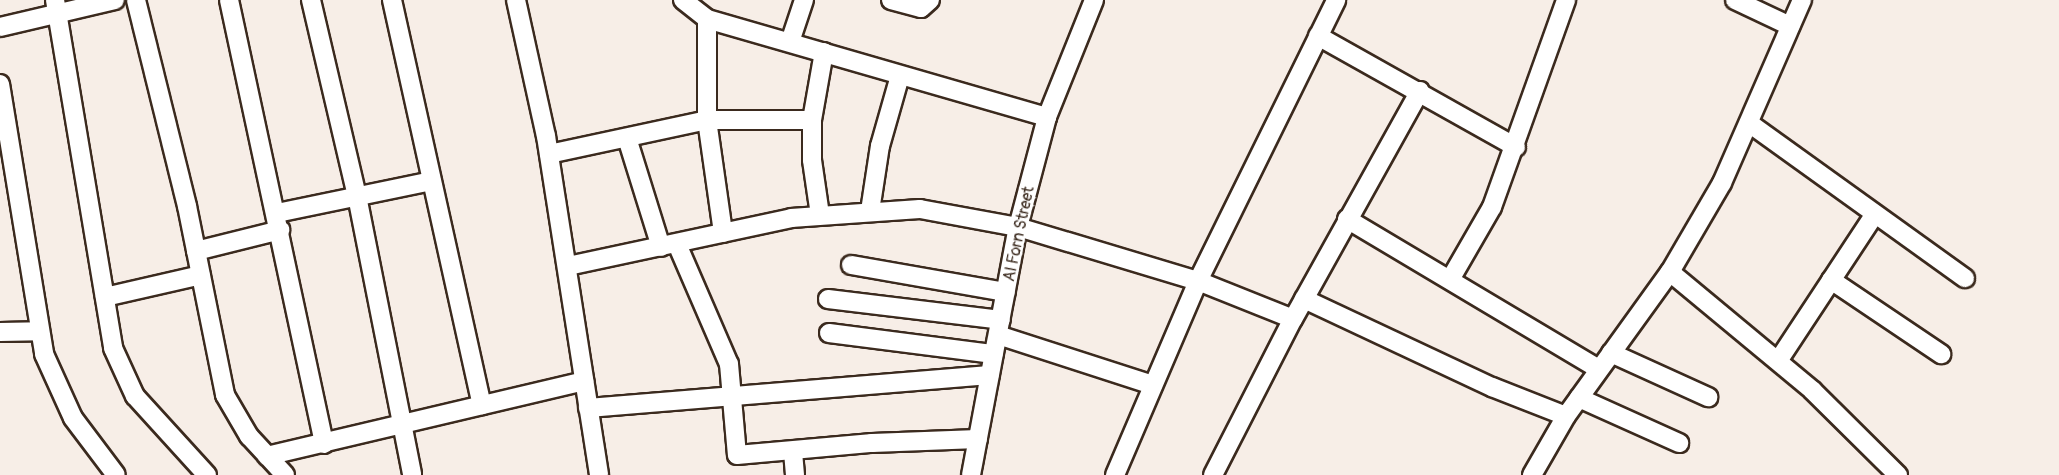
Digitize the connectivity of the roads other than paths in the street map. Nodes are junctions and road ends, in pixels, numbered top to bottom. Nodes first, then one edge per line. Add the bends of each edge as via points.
1 (114, 0) edge
2 (136, 0) edge
3 (229, 0) edge
4 (311, 0) edge
5 (392, 0) edge
6 (516, 0) edge
7 (682, 0) edge
8 (804, 0) edge
9 (891, 0) edge
10 (930, 0) edge
11 (1094, 0) edge
12 (1566, 0) edge
13 (1735, 0) edge
14 (1802, 0) edge
15 (1330, 2) edge
16 (57, 7) edge
17 (707, 19) junction
18 (1790, 26) junction
19 (0, 27) edge
20 (1318, 36) junction
21 (790, 42) junction
22 (825, 52) junction
23 (900, 76) junction
24 (0, 84) edge
25 (1420, 91) junction
26 (1047, 117) junction
27 (707, 120) junction
28 (812, 120) junction
29 (1749, 123) junction
30 (627, 138) junction
31 (1516, 147) junction
32 (549, 154) junction
33 (432, 181) junction
34 (357, 196) junction
35 (870, 211) junction
36 (1875, 214) junction
37 (820, 215) junction
38 (1347, 219) junction
39 (278, 222) junction
40 (1018, 227) junction
41 (723, 233) junction
42 (669, 246) junction
43 (196, 251) junction
44 (851, 265) dead end
45 (568, 266) junction
46 (1670, 272) junction
47 (201, 275) junction
48 (1451, 278) junction
49 (1965, 278) dead end
50 (1831, 280) junction
51 (1198, 281) junction
52 (1006, 292) junction
53 (105, 297) junction
54 (828, 298) dead end
55 (1304, 299) junction
56 (1293, 319) junction
57 (999, 327) junction
58 (39, 331) junction
59 (0, 332) edge
60 (829, 333) dead end
61 (1611, 353) junction
62 (994, 354) junction
63 (1941, 354) dead end
64 (1778, 361) junction
65 (1599, 369) junction
66 (990, 375) junction
67 (584, 381) junction
68 (1153, 385) junction
69 (731, 395) junction
70 (1708, 397) dead end
71 (1579, 398) junction
72 (482, 405) junction
73 (588, 408) junction
74 (1566, 417) junction
75 (403, 422) junction
76 (978, 439) junction
77 (1679, 443) dead end
78 (324, 444) junction
79 (793, 452) junction
80 (267, 456) junction
81 (116, 475) edge
82 (207, 475) edge
83 (285, 475) edge
84 (412, 475) edge
85 (598, 475) edge
86 (795, 475) edge
87 (971, 475) edge
88 (1115, 475) edge
89 (1213, 475) edge
90 (1532, 475) edge
91 (1898, 475) edge

1 - 16 street
2 - 43 street
3 - 39 street
4 - 34 street
5 - 33 street
6 - 32 street
7 - 17 street
8 - 21 street
9 - 10 street via 921,8
11 - 26 street, Al Forn Street
12 - 31 street
13 - 18 street
14 - 18 street
15 - 20 street
16 - 19 street
16 - 53 street
17 - 21 street
17 - 27 street
18 - 29 street
20 - 25 street
20 - 51 street
21 - 22 street
22 - 23 street
22 - 28 street
23 - 26 street
23 - 35 street via 880,146
24 - 58 street
25 - 31 street
25 - 38 street
26 - 40 street, Al Forn Street
27 - 28 street
27 - 30 street
27 - 41 street
28 - 37 street via 812,160
29 - 36 street
29 - 46 street via 1722,183
30 - 32 street
30 - 42 street
31 - 48 street via 1485,223
32 - 45 street
33 - 34 street
33 - 72 street
34 - 39 street
34 - 75 street
35 - 37 street
35 - 40 street via 943,212
36 - 49 street
36 - 50 street
37 - 41 street
38 - 48 street
38 - 55 street
39 - 43 street
39 - 78 street
40 - 51 street
40 - 52 street, Al Forn Street
41 - 42 street
42 - 45 street
42 - 69 street via 725,351
43 - 47 street
44 - 52 street
45 - 67 street
46 - 61 street
46 - 64 street
47 - 53 street
47 - 80 street via 225,395 238,422
48 - 65 street
50 - 63 street
50 - 64 street
51 - 56 street
51 - 68 street
52 - 57 street, Al Forn Street
53 - 82 street via 113,348 135,396
54 - 57 street
55 - 56 street
55 - 74 street via 1492,387
56 - 89 street
57 - 62 street, Al Forn Street
57 - 68 street
58 - 59 street
58 - 81 street via 61,398
60 - 62 street
61 - 65 street
61 - 70 street
62 - 66 street, Al Forn Street
64 - 91 street
65 - 71 street
66 - 69 street
66 - 76 street, Al Forn Street
67 - 72 street
67 - 73 street
68 - 88 street
69 - 73 street
69 - 79 street via 737,455
71 - 74 street
71 - 77 street
72 - 75 street
73 - 85 street
74 - 90 street
75 - 78 street
75 - 84 street
76 - 79 street via 872,443
76 - 87 street, Al Forn Street
78 - 80 street
79 - 86 street
80 - 83 street

